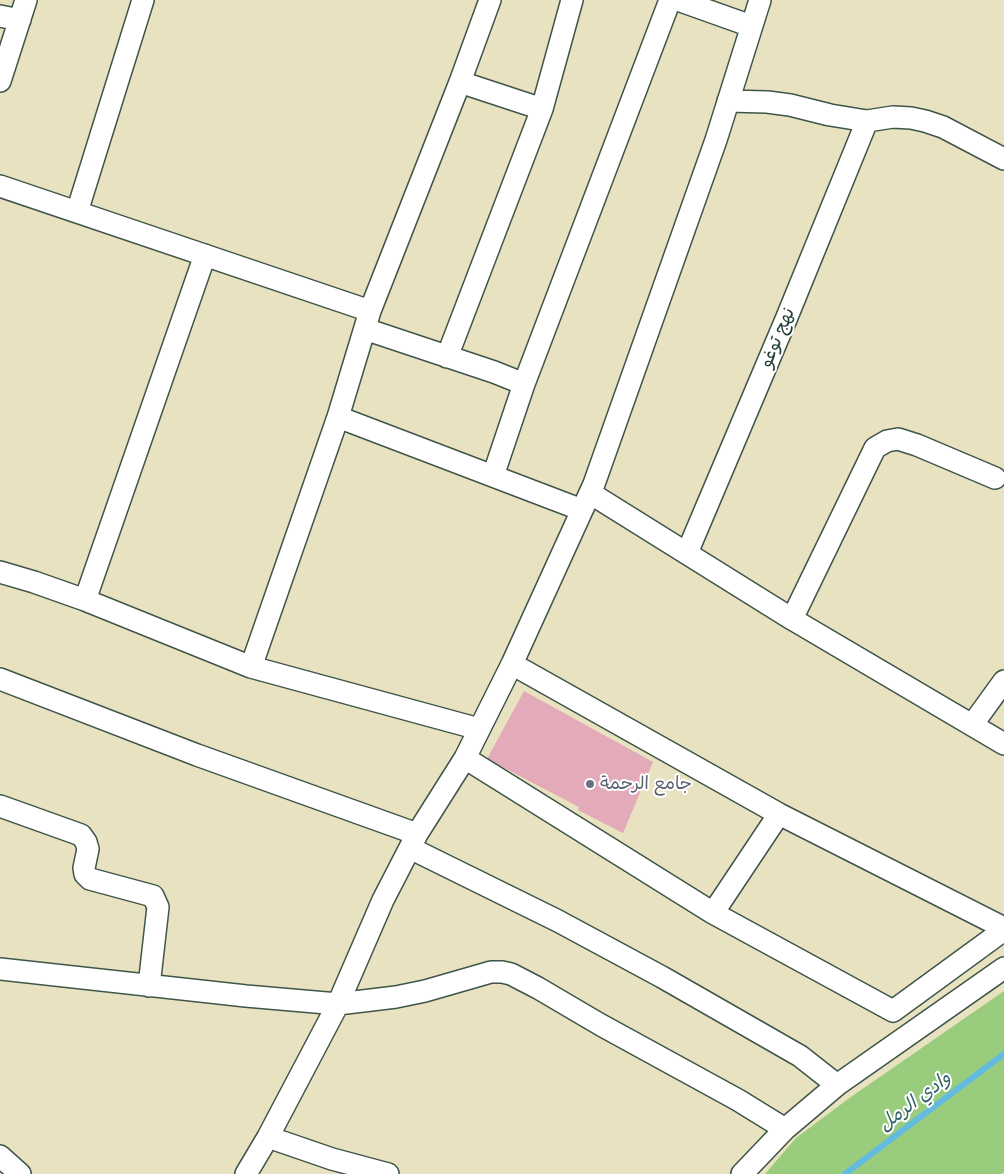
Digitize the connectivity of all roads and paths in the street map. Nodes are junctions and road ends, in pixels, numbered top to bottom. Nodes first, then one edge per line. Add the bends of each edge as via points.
1 (143, 0) edge
2 (490, 0) edge
3 (572, 0) edge
4 (670, 0) edge
5 (678, 0) edge
6 (760, 0) edge
7 (16, 12) edge
8 (752, 26) junction
9 (0, 81) edge
10 (460, 82) junction
11 (728, 101) junction
12 (542, 109) junction
13 (867, 121) junction
14 (1004, 159) edge
15 (0, 186) edge
16 (78, 212) junction
17 (205, 256) junction
18 (368, 320) junction
19 (447, 357) junction
20 (524, 384) junction
21 (338, 417) junction
22 (493, 476) junction
23 (995, 478) dead end
24 (586, 502) junction
25 (686, 553) junction
26 (0, 572) edge
27 (85, 600) junction
28 (792, 619) junction
29 (512, 664) junction
30 (251, 667) junction
31 (0, 679) edge
32 (1004, 681) edge
33 (972, 725) junction
34 (479, 729) junction
35 (1004, 744) edge
36 (465, 758) junction
37 (0, 806) edge
38 (779, 814) junction
39 (413, 841) junction
40 (712, 913) junction
41 (1004, 929) edge
42 (1004, 968) edge
43 (0, 969) edge
44 (149, 986) junction
45 (338, 1004) junction
46 (893, 1011) junction
47 (908, 1035) junction
48 (837, 1085) junction
49 (785, 1129) junction
50 (268, 1137) junction
51 (0, 1156) edge
52 (20, 1174) edge
53 (246, 1174) edge
54 (388, 1174) edge
55 (742, 1174) edge

1 - 16 street
2 - 10 street
3 - 12 street
4 - 20 street
5 - 8 street
6 - 8 street
7 - 9 street
8 - 11 street
10 - 12 street
10 - 18 street
11 - 13 street via 767,102
11 - 24 street
12 - 19 street
13 - 14 street via 893,117 925,121
13 - 25 street, نهج توغو
15 - 16 street
16 - 17 street
17 - 18 street
17 - 27 street
18 - 19 street
18 - 21 street
19 - 20 street
20 - 22 street
21 - 22 street
21 - 30 street
22 - 24 street
23 - 28 street via 898,439 886,441 875,448
24 - 25 street
24 - 29 street
25 - 28 street
26 - 27 street
27 - 30 street
28 - 33 street
29 - 34 street
29 - 38 street
30 - 34 street
31 - 39 street
32 - 33 street
33 - 35 street
34 - 36 street
36 - 39 street
36 - 40 street
37 - 44 street via 81,835 88,849 84,868 90,879 153,896 158,907
38 - 40 street
38 - 41 street
39 - 45 street via 383,900
39 - 48 street via 800,1056
40 - 46 street
41 - 46 street
42 - 47 street
43 - 44 street
44 - 45 street
45 - 49 street via 425,991 491,972 511,974
45 - 50 street
46 - 47 street
47 - 48 street
48 - 49 street
49 - 55 street
50 - 53 street
50 - 54 street
51 - 52 street

